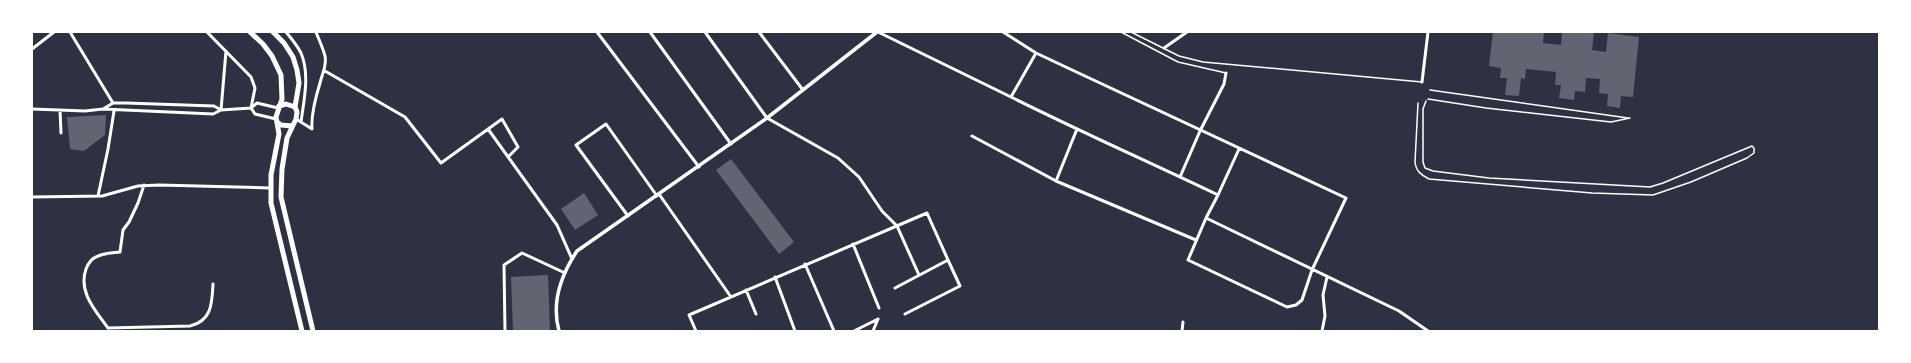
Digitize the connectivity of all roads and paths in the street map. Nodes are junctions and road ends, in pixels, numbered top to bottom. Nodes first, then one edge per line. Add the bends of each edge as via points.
1 (54, 32) edge
2 (70, 32) edge
3 (207, 32) edge
4 (250, 32) edge
5 (273, 32) edge
6 (286, 32) edge
7 (316, 32) edge
8 (597, 32) edge
9 (650, 32) edge
10 (704, 32) edge
11 (759, 32) edge
12 (877, 32) edge
13 (1003, 32) edge
14 (1121, 32) edge
15 (1131, 32) edge
16 (1187, 32) edge
17 (1428, 32) edge
18 (1164, 48) junction
19 (32, 49) edge
20 (226, 51) junction
21 (1036, 53) junction
22 (325, 71) junction
23 (1226, 73) joint
24 (1422, 82) joint
25 (803, 90) junction
26 (1430, 90) dead end
27 (1011, 97) junction
28 (1428, 99) dead end
29 (1426, 101) dead end
30 (113, 103) junction
31 (1418, 103) dead end
32 (279, 107) junction
33 (252, 108) junction
34 (295, 108) junction
35 (32, 109) edge
36 (103, 109) junction
37 (60, 110) junction
38 (221, 110) junction
39 (114, 111) junction
40 (767, 118) junction
41 (299, 120) junction
42 (277, 121) junction
43 (292, 126) junction
44 (488, 129) junction
45 (1077, 129) junction
46 (1200, 131) junction
47 (61, 133) dead end
48 (972, 136) dead end
49 (731, 144) junction
50 (1239, 149) junction
51 (509, 156) junction
52 (699, 167) junction
53 (1180, 177) junction
54 (1056, 181) junction
55 (144, 185) junction
56 (270, 188) junction
57 (658, 195) junction
58 (1218, 195) junction
59 (98, 196) junction
60 (32, 197) edge
61 (628, 216) junction
62 (1206, 218) junction
63 (897, 226) junction
64 (1196, 240) junction
65 (853, 244) junction
66 (572, 259) junction
67 (948, 260) junction
68 (805, 264) junction
69 (1312, 270) junction
70 (565, 273) junction
71 (919, 275) junction
72 (775, 277) junction
73 (1328, 277) junction
74 (213, 284) dead end
75 (895, 288) dead end
76 (746, 290) junction
77 (731, 296) junction
78 (879, 308) dead end
79 (756, 314) dead end
80 (905, 314) dead end
81 (1183, 322) dead end
82 (302, 331) edge
83 (313, 331) edge
84 (505, 331) edge
85 (559, 331) edge
86 (696, 331) edge
87 (795, 331) edge
88 (834, 331) edge
89 (854, 331) edge
90 (873, 331) edge
91 (1182, 331) edge
92 (1322, 331) edge
93 (1428, 331) edge

1 - 19 street
2 - 30 street
3 - 20 street
4 - 32 highway via 263,44 277,64 281,75 282,99
5 - 34 highway via 293,57 297,70 299,83
6 - 41 street via 300,51 304,64 306,91
7 - 22 street via 326,56
8 - 52 street
9 - 49 street
10 - 40 street
11 - 25 street
12 - 25 street
12 - 27 street
13 - 21 street
14 - 23 lane via 1178,62
15 - 18 lane
16 - 18 street
17 - 24 street
18 - 24 lane via 1179,56 1203,62
20 - 33 street via 251,76 255,88
20 - 38 street
21 - 27 street
21 - 46 street
22 - 41 street via 311,118 312,129
22 - 44 street via 405,116 441,163
23 - 46 street via 1224,84
25 - 40 street
26 - 28 lane via 1630,118 1611,122
27 - 45 street
29 - 31 lane via 1423,109 1423,162 1425,168 1433,171 1489,178 1650,187 1752,146 1754,153 1748,158 1653,195 1592,193 1429,179 1416,168 1415,162
30 - 36 street
30 - 38 street via 214,106
32 - 33 street via 257,103
32 - 34 highway via 286,104
32 - 42 highway
33 - 38 street
33 - 42 street via 255,114
34 - 41 highway
35 - 37 street
36 - 37 street
36 - 39 street
37 - 47 street
38 - 39 street via 213,114
39 - 59 street
40 - 49 street
40 - 63 street via 838,158 859,177 882,211
41 - 43 highway
42 - 43 highway via 281,125
42 - 56 highway via 279,134
43 - 83 highway via 284,154 281,197
44 - 51 street
44 - 51 street via 502,119 518,147
45 - 53 street
45 - 54 street
46 - 50 street
46 - 53 street
48 - 54 street
49 - 52 street
50 - 58 street
50 - 69 street via 1346,198
51 - 66 street via 557,225
52 - 57 street
53 - 58 street
54 - 64 street
55 - 56 street
55 - 59 street
55 - 74 street via 138,203 123,230 120,252 94,257 88,264 84,287 87,299 108,328 190,326 200,324 208,314
56 - 82 highway via 271,204
57 - 61 street
57 - 61 street via 606,124 576,145
57 - 77 street
58 - 62 street
59 - 60 street
61 - 66 street via 577,251
62 - 64 street
62 - 69 street
63 - 65 street
63 - 67 street via 927,213
63 - 71 street
64 - 69 street via 1188,260 1287,307 1296,306 1302,300
65 - 68 street
65 - 78 street
66 - 70 street
67 - 71 street
67 - 80 street via 960,286
68 - 72 street
68 - 88 street
69 - 73 street
70 - 84 street via 522,253 504,265
70 - 85 street via 556,302
71 - 75 street
72 - 76 street
72 - 87 street
73 - 92 street via 1323,295 1325,316
73 - 93 street via 1399,311
76 - 77 street
76 - 79 street
77 - 86 street via 689,314
81 - 91 street
89 - 90 street via 878,319

